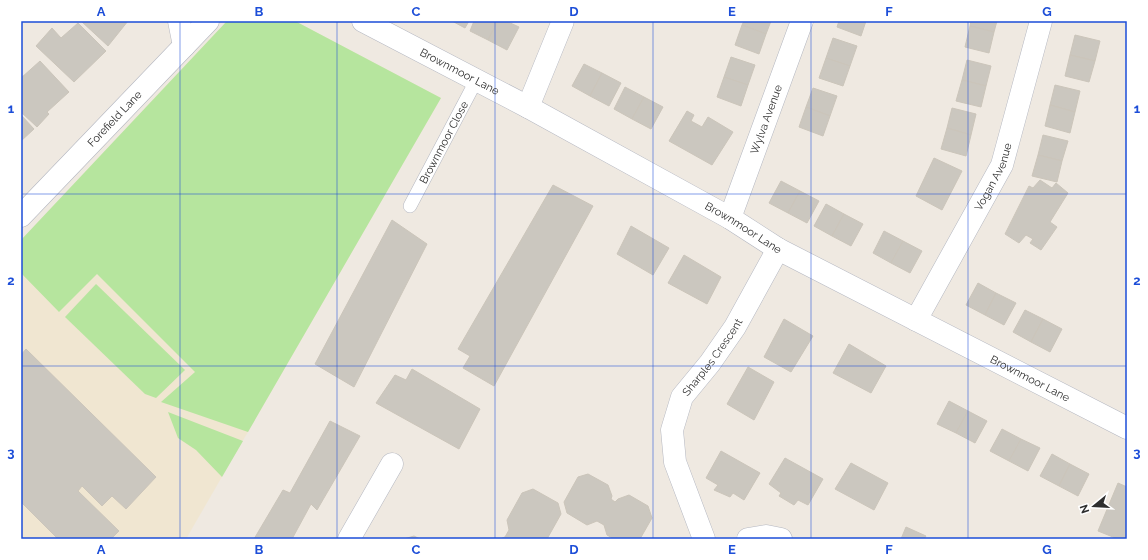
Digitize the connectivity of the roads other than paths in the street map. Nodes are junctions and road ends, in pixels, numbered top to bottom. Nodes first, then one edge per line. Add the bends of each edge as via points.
1 (178, 21) edge
2 (208, 21) edge
3 (363, 21) edge
4 (563, 21) edge
5 (802, 21) edge
6 (1041, 21) edge
7 (184, 46) junction
8 (477, 79) junction
9 (528, 107) junction
10 (410, 206) dead end
11 (21, 216) edge
12 (730, 218) junction
13 (778, 249) junction
14 (916, 320) junction
15 (1127, 428) edge
16 (392, 464) dead end
17 (349, 539) edge
18 (704, 539) edge
19 (748, 539) edge
20 (781, 539) edge

1 - 7 street
2 - 7 street, Forefield Lane
3 - 8 street, Brownmoor Lane
4 - 9 street
5 - 12 street, Wylva Avenue
6 - 14 street, Vogan Avenue via 1002,165
7 - 11 street, Forefield Lane
8 - 9 street, Brownmoor Lane
8 - 10 lane, Brownmoor Close
9 - 12 street, Brownmoor Lane
12 - 13 street, Brownmoor Lane
13 - 14 street, Brownmoor Lane
13 - 18 street, Sharples Crescent via 735,327 682,397 672,430 675,462
14 - 15 street, Brownmoor Lane
16 - 17 street
19 - 20 street via 766,536

